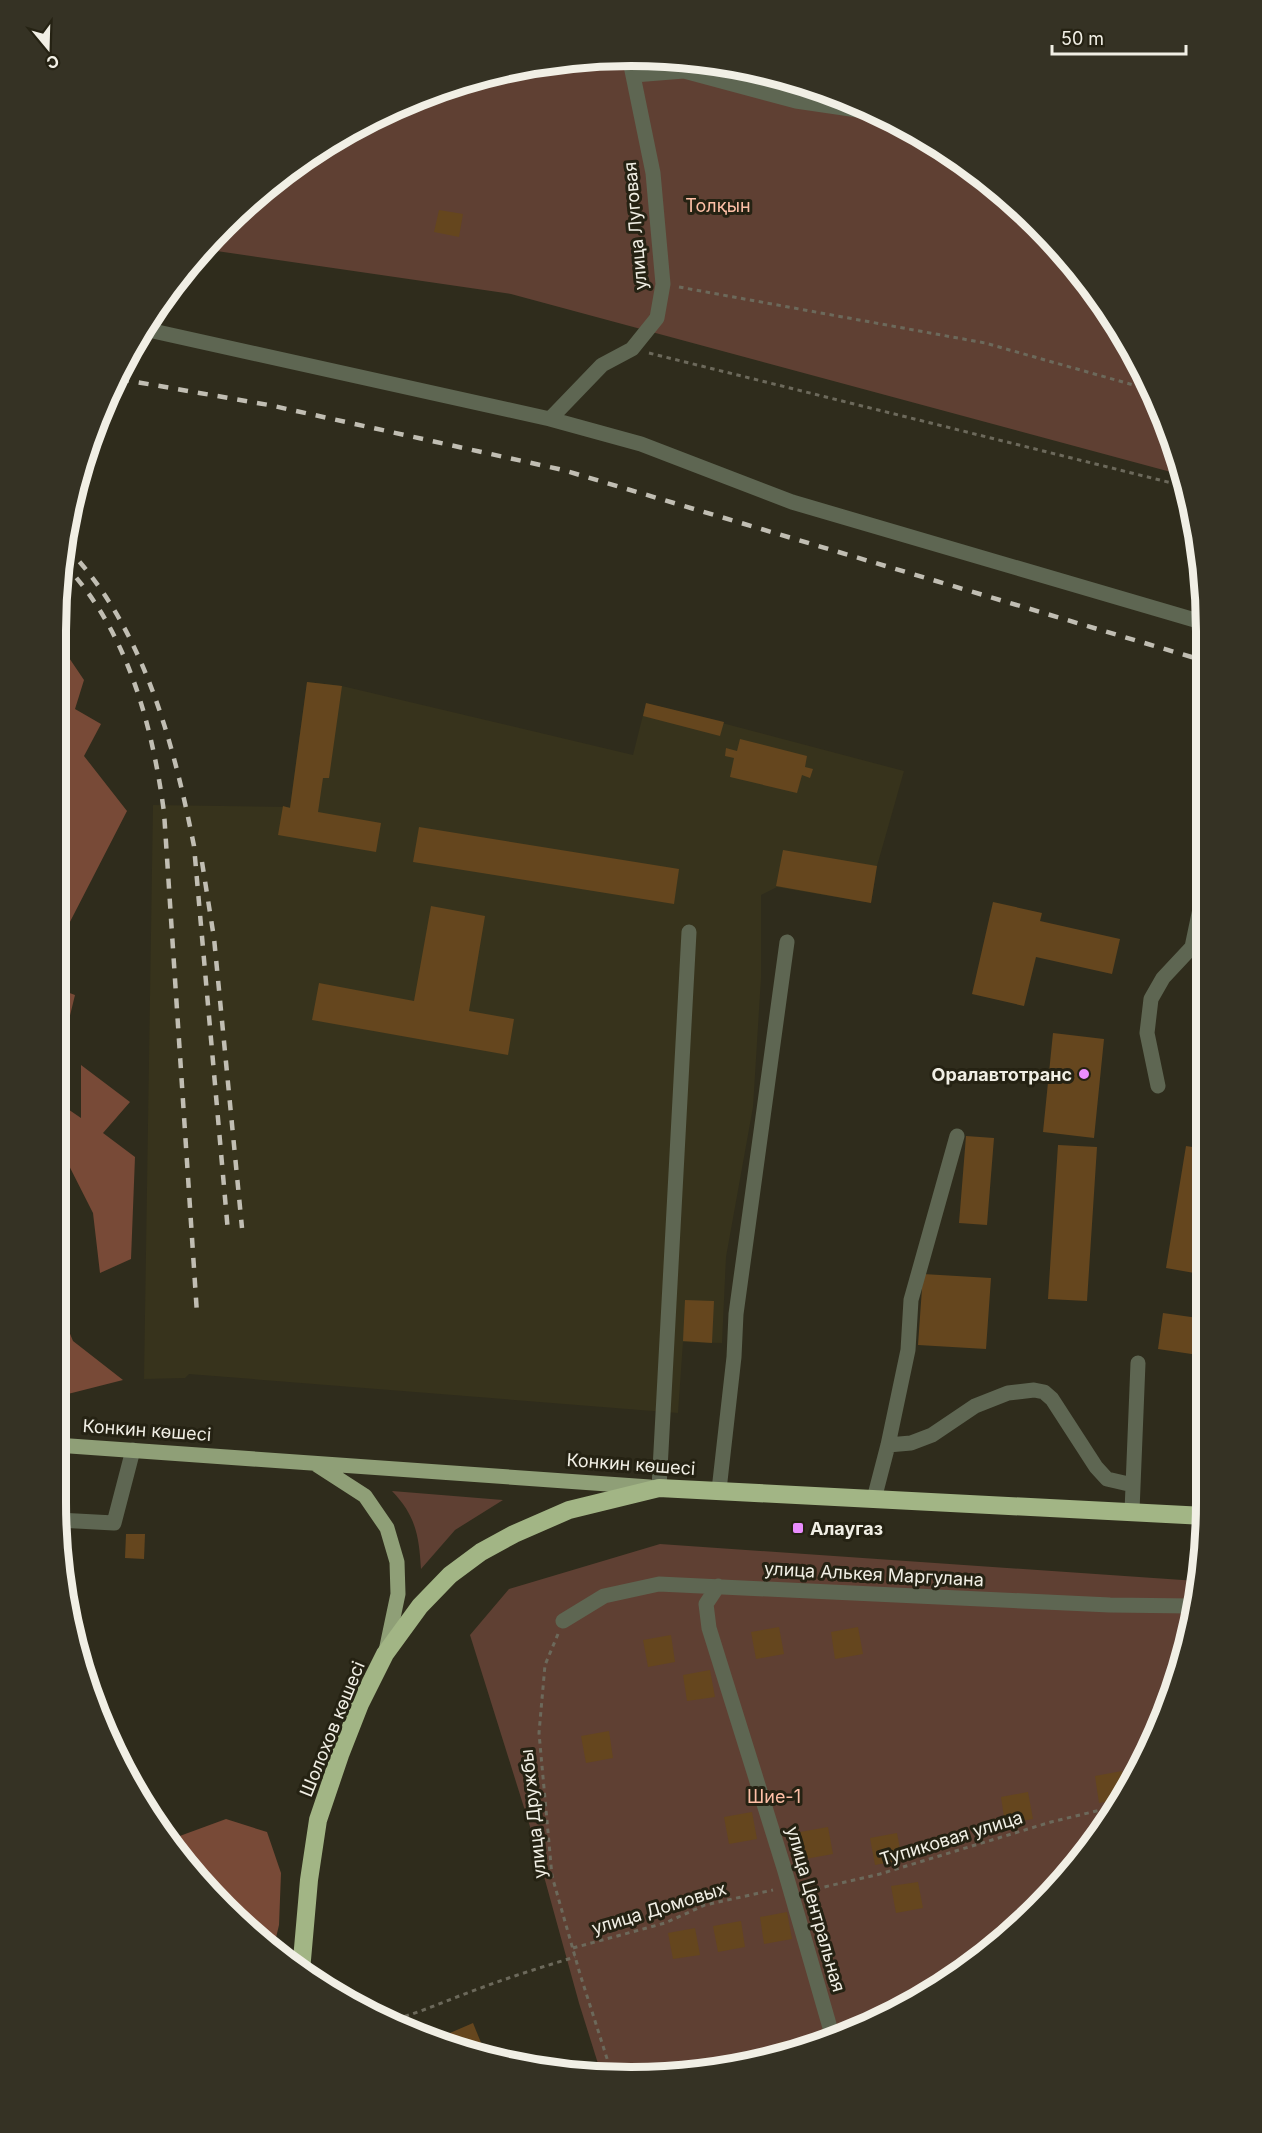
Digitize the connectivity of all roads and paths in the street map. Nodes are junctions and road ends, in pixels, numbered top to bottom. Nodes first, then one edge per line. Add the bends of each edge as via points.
1 (630, 66) edge
2 (634, 75) junction
3 (847, 109) edge
4 (663, 284) junction
5 (152, 331) edge
6 (632, 349) junction
7 (1140, 386) edge
8 (550, 419) junction
9 (1177, 484) edge
10 (1196, 620) edge
11 (1196, 928) edge
12 (689, 932) dead end
13 (787, 942) dead end
14 (1158, 1086) dead end
15 (957, 1136) dead end
16 (1138, 1363) dead end
17 (888, 1444) junction
18 (66, 1446) edge
19 (133, 1450) junction
20 (314, 1463) junction
21 (1133, 1485) junction
22 (659, 1488) junction
23 (719, 1490) junction
24 (874, 1499) junction
25 (1132, 1511) junction
26 (1196, 1515) edge
27 (66, 1520) edge
28 (718, 1586) junction
29 (1186, 1606) edge
30 (563, 1621) joint
31 (385, 1654) junction
32 (1105, 1809) edge
33 (791, 1891) junction
34 (572, 1948) junction
35 (575, 1957) junction
36 (302, 1961) edge
37 (401, 2018) edge
38 (831, 2030) edge
39 (610, 2066) edge

1 - 2 street, улица Луговая
2 - 3 street via 684,72 796,101
2 - 4 street, улица Луговая via 652,173
4 - 6 street, улица Луговая via 657,318
4 - 7 path via 986,343
5 - 8 street
6 - 8 street, улица Луговая via 602,365
6 - 9 path
8 - 10 street via 640,444 792,501
11 - 14 street via 1192,947 1163,978 1151,999 1147,1033
12 - 22 street
13 - 23 street via 736,1314
15 - 17 street via 911,1300 908,1350
16 - 21 street
17 - 21 street via 910,1443 932,1435 975,1406 1008,1393 1034,1390 1052,1399 1107,1479
17 - 24 street
18 - 19 main road, Конкин көшесі
19 - 20 main road, Конкин көшесі
19 - 27 street via 114,1523
20 - 22 main road, Конкин көшесі
20 - 31 main road via 365,1496 387,1528 397,1562 398,1594
21 - 25 street
22 - 23 highway, Конкин көшесі
22 - 31 highway, Шолохов көшесі via 569,1510 481,1552 450,1575 420,1606
23 - 24 highway, Конкин көшесі
24 - 25 highway, Конкин көшесі
25 - 26 highway, Конкин көшесі
28 - 29 street, улица Алькея Маргулана
28 - 30 street, улица Алькея Маргулана via 658,1584 615,1593
28 - 33 street, улица Центральная via 706,1604 709,1628
30 - 34 path, улица Дружбы via 545,1665 539,1733 552,1876
31 - 36 highway, Шолохов көшесі via 352,1724 318,1820
32 - 33 path, Тупиковая улица via 880,1874
33 - 34 path, улица Домовых via 705,1905 665,1923
33 - 38 street, улица Центральная
34 - 35 path, улица Дружбы
35 - 37 path
35 - 39 path, улица Дружбы

